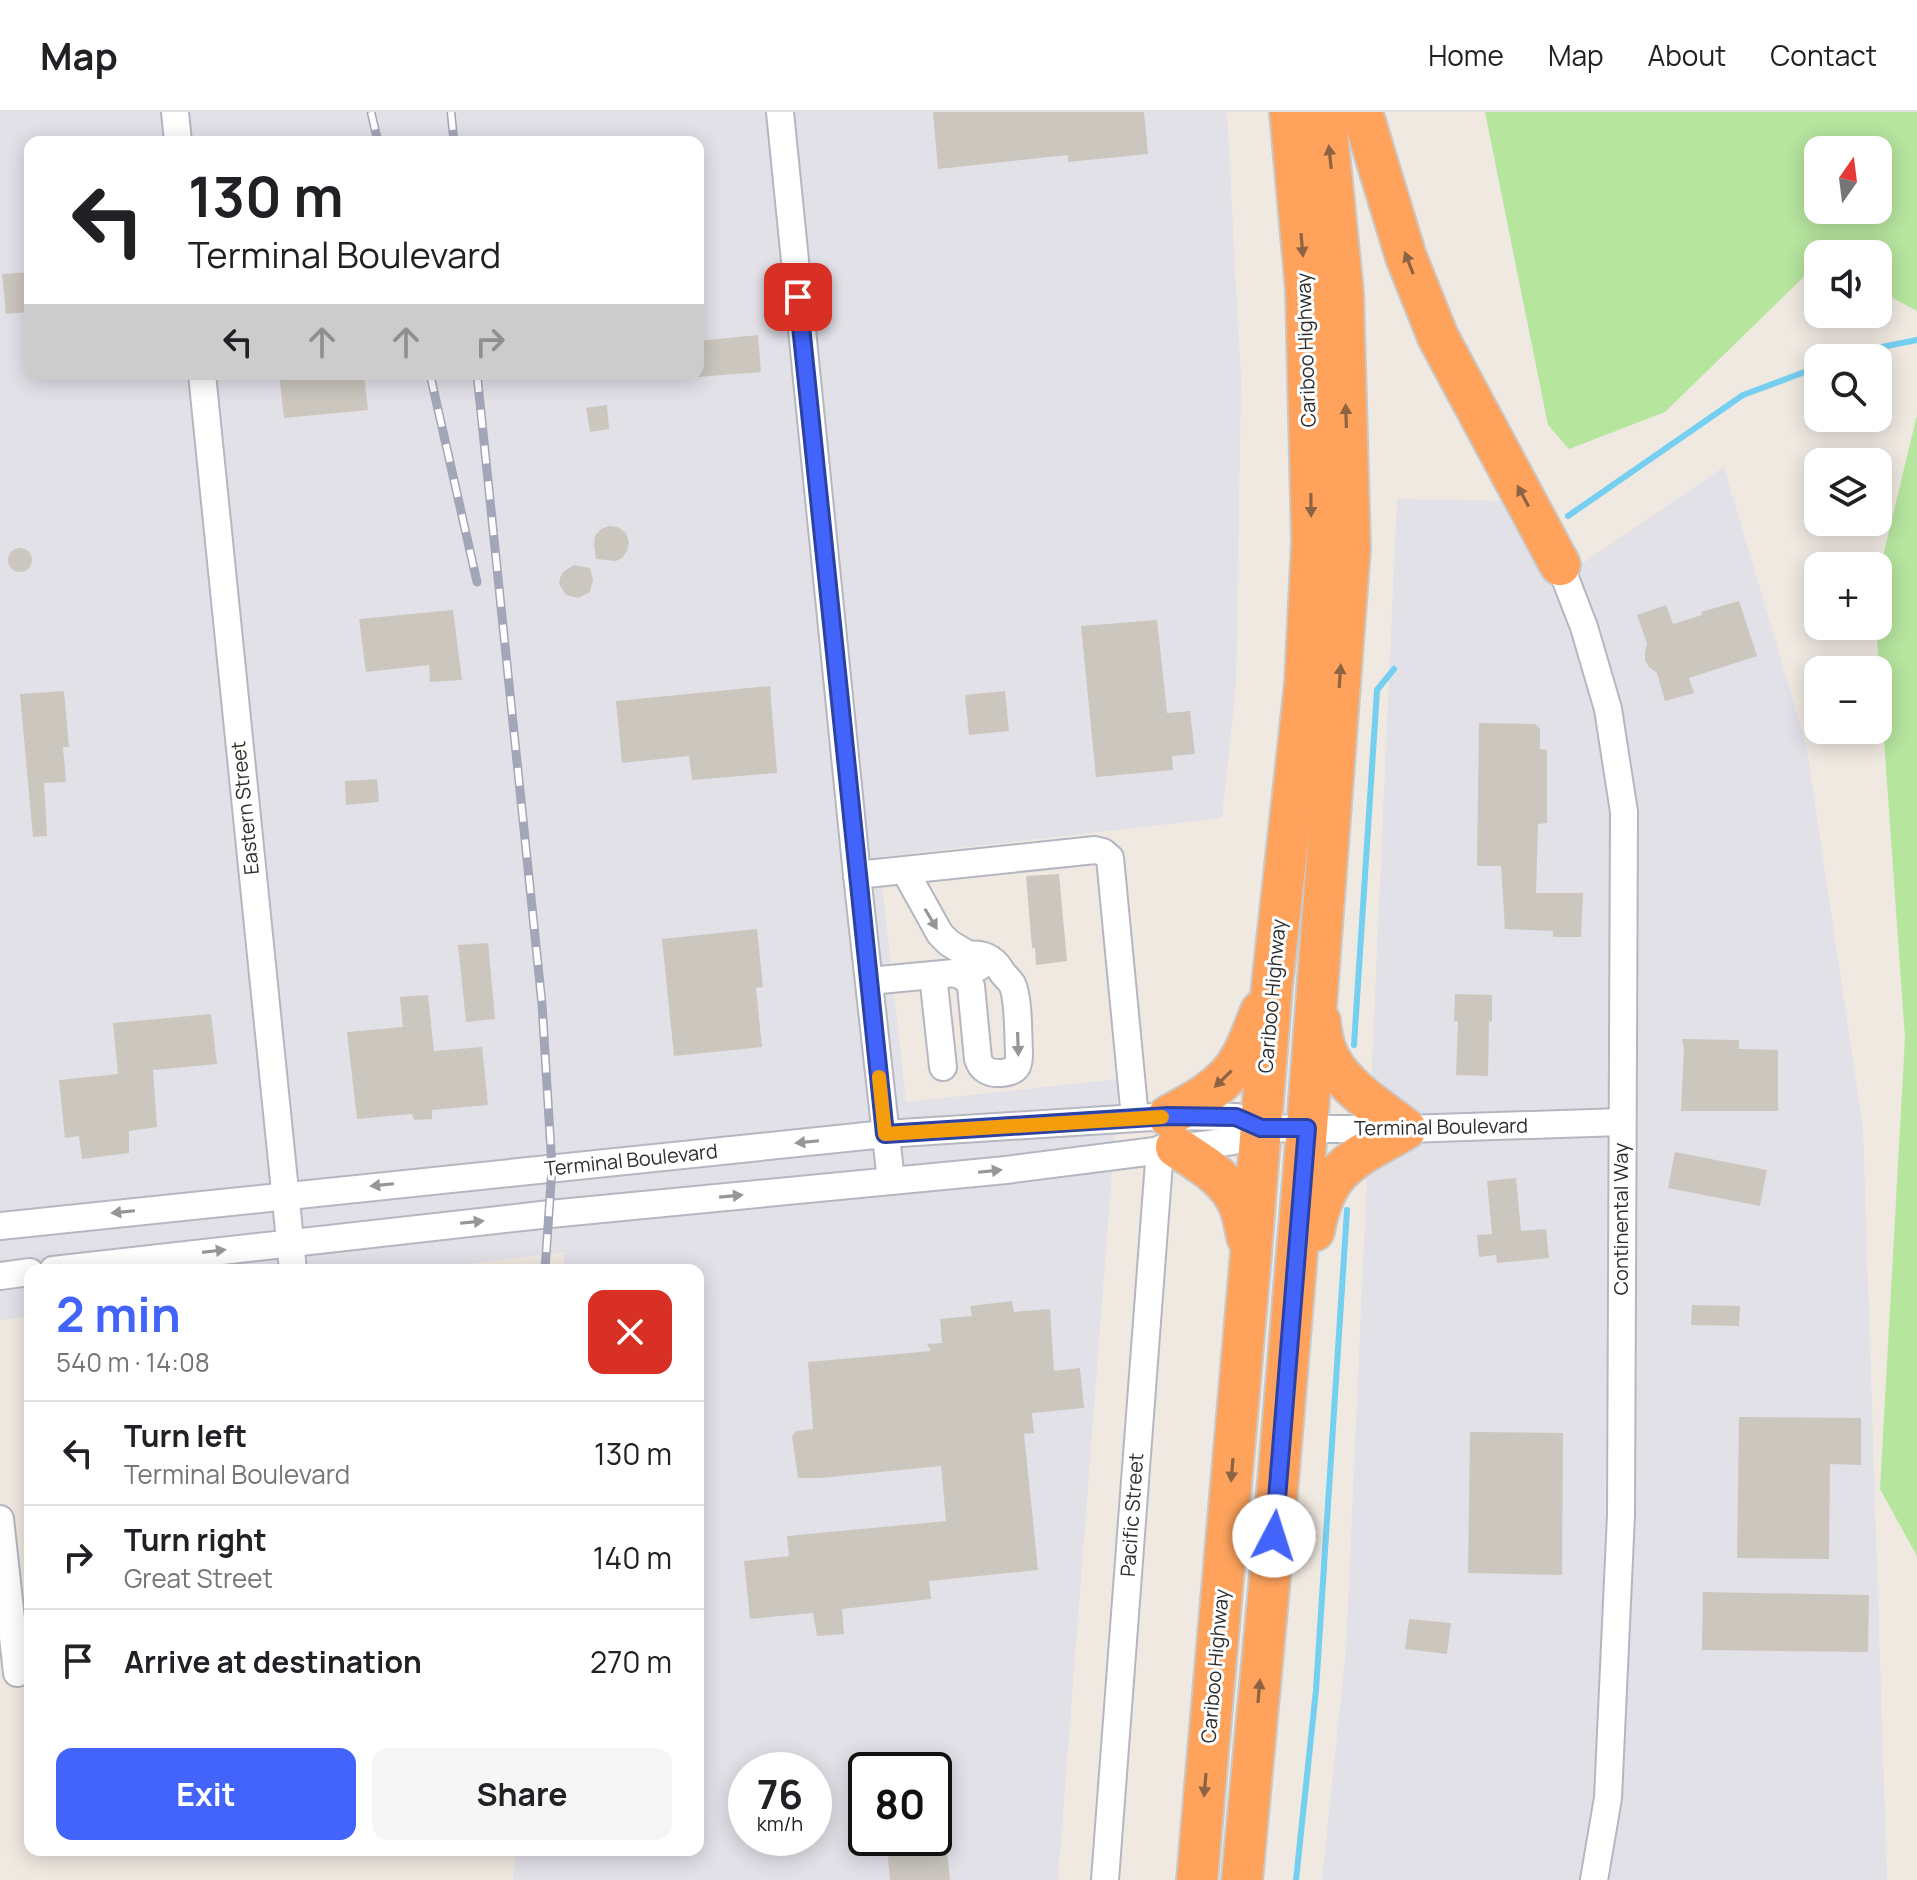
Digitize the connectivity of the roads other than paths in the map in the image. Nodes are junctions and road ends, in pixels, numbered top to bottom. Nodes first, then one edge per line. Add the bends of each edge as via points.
1 (175, 112) edge
2 (780, 112) edge
3 (1290, 112) edge
4 (1325, 112) edge
5 (1362, 112) edge
6 (177, 136) edge
7 (203, 380) edge
8 (1560, 565) joint
9 (1305, 684) junction
10 (908, 870) junction
11 (857, 875) junction
12 (933, 975) junction
13 (869, 981) junction
14 (1272, 986) junction
15 (1316, 1005) junction
16 (943, 1067) dead end
17 (1622, 1122) junction
18 (1261, 1128) junction
19 (1307, 1128) junction
20 (1406, 1129) junction
21 (1160, 1133) junction
22 (885, 1134) junction
23 (891, 1181) junction
24 (285, 1195) junction
25 (0, 1226) edge
26 (290, 1242) junction
27 (1251, 1253) junction
28 (104, 1264) edge
29 (292, 1264) edge
30 (24, 1273) edge
31 (0, 1276) edge
32 (1286, 1385) junction
33 (0, 1519) edge
34 (1271, 1566) junction
35 (17, 1673) dead end
36 (1105, 1880) edge
37 (1197, 1880) edge
38 (1242, 1880) edge
39 (1594, 1880) edge

1 - 6 street
2 - 11 street
3 -> 9 highway, Cariboo Highway via 1306,290 1312,541
15 -> 4 highway, Cariboo Highway via 1350,548 1343,293
8 -> 5 highway via 1438,337 1406,257
7 - 24 street, Eastern Street
8 - 17 street, Continental Way via 1608,709 1624,812
9 - 14 highway, Cariboo Highway
9 - 19 highway via 1314,705 1285,1072 1292,1112
10 - 11 street
10 -> 12 street via 940,934 969,955 997,963 1011,982 1016,1068 992,1072 981,1066 968,980 954,973
10 - 21 street, Pacific Street via 1095,850 1110,858
11 - 13 street
12 - 13 street
12 - 16 street
13 - 22 street
14 - 18 highway, Cariboo Highway
14 -> 21 highway via 1232,1071
15 - 19 highway, Cariboo Highway
15 - 20 highway via 1335,1067
17 - 20 street, Terminal Boulevard
17 - 39 street, Continental Way via 1621,1515 1608,1798
18 - 19 street, Terminal Boulevard
18 - 21 street, Terminal Boulevard via 1236,1117
18 - 27 highway, Cariboo Highway
18 - 34 highway via 1278,1159 1259,1446
19 - 20 street, Terminal Boulevard
19 - 32 highway, Cariboo Highway
20 - 32 highway via 1352,1160 1323,1197
21 - 22 street, Terminal Boulevard
23 -> 21 street, Terminal Boulevard via 1006,1170
21 - 27 highway via 1219,1176 1232,1192
21 - 36 street, Pacific Street
22 - 23 street
22 -> 24 street, Terminal Boulevard
26 -> 23 street, Terminal Boulevard
24 -> 25 street, Terminal Boulevard
24 - 26 street, Eastern Street
28 -> 26 street, Terminal Boulevard
26 - 29 street, Eastern Street
27 -> 37 highway, Cariboo Highway
30 - 31 street
32 - 34 highway, Cariboo Highway
33 - 35 street
38 -> 34 highway, Cariboo Highway

